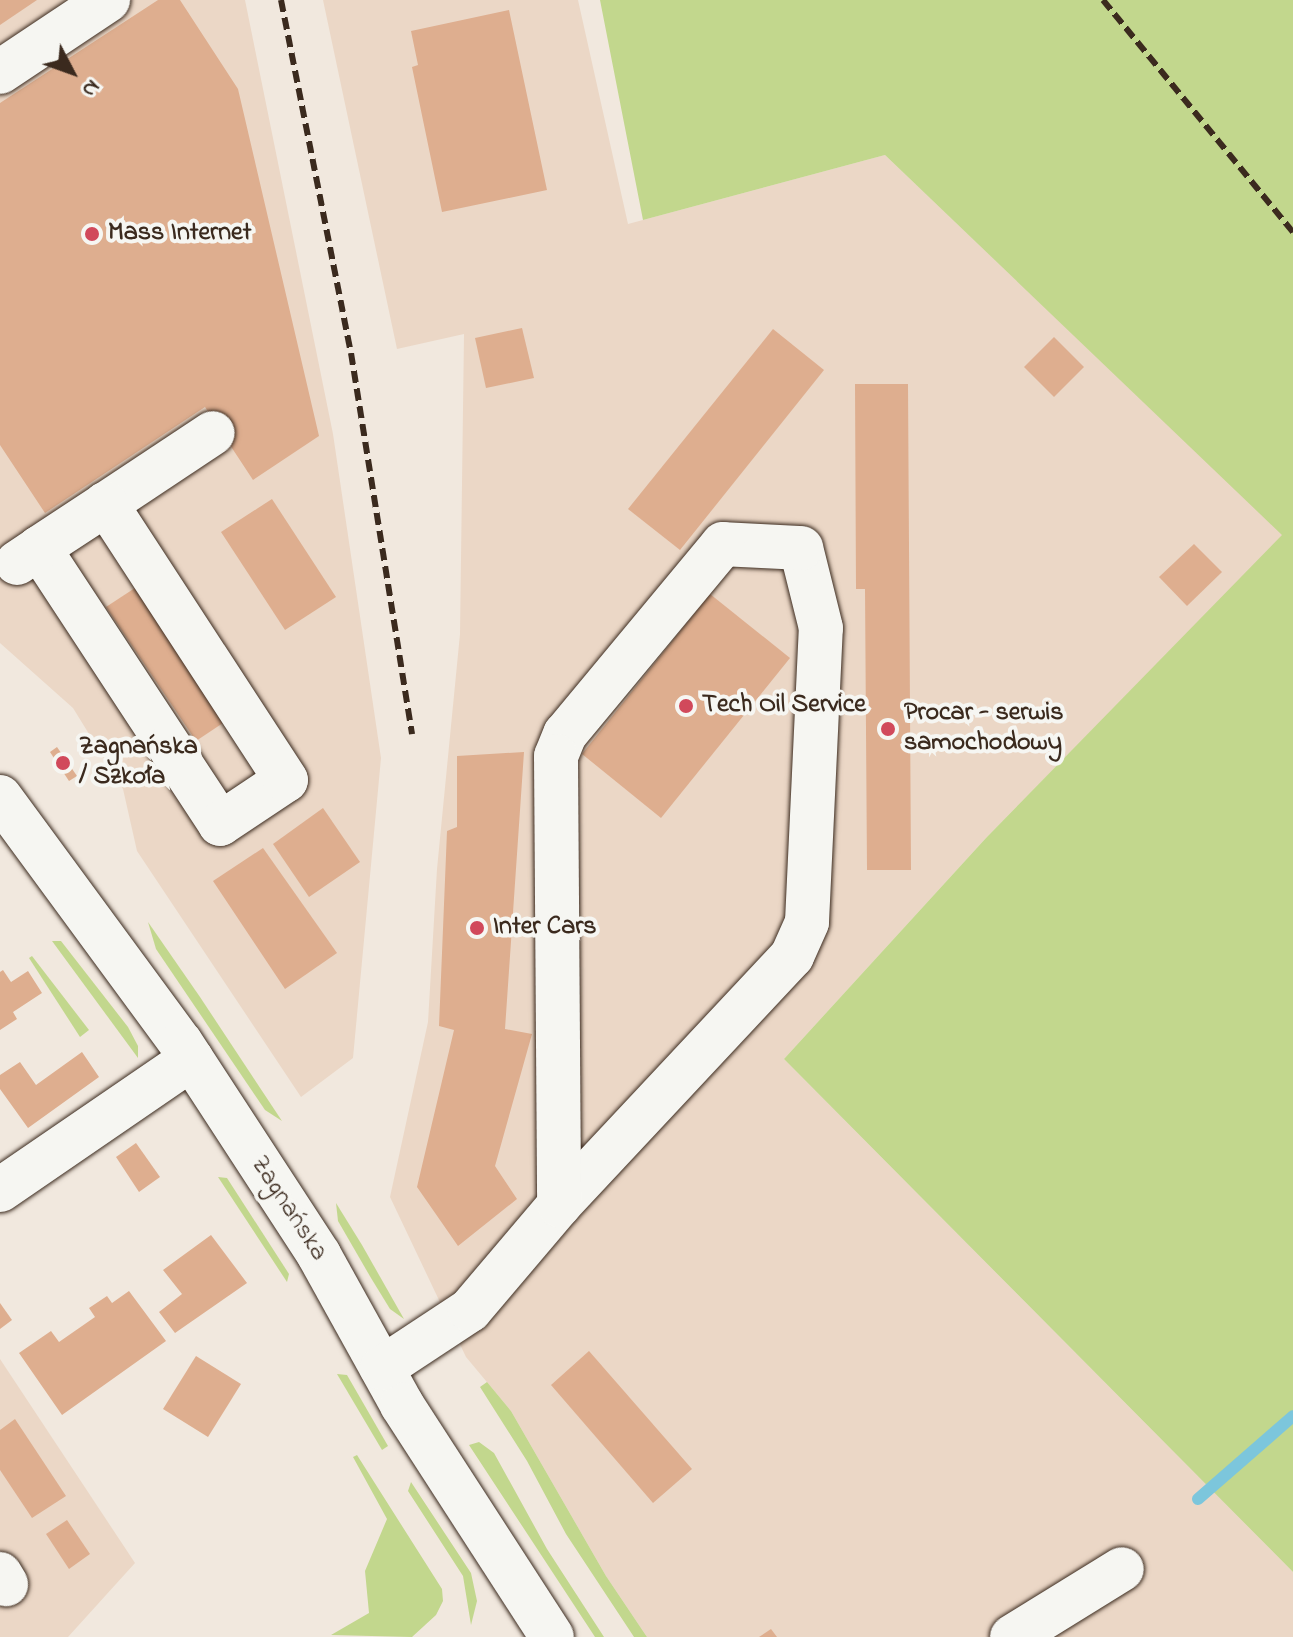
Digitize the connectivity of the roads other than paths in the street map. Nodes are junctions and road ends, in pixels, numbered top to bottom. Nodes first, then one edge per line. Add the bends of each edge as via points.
1 (108, 0) edge
2 (0, 72) edge
3 (213, 433) dead end
4 (106, 504) junction
5 (14, 556) edge
6 (0, 797) edge
7 (191, 1059) junction
8 (0, 1190) edge
9 (559, 1205) junction
10 (382, 1368) junction
11 (1122, 1569) dead end
12 (536, 1631) edge
13 (1012, 1637) edge

1 - 2 street
3 - 4 street
4 - 5 street
4 - 5 street via 286,780 220,824
6 - 7 street, Zagnańska
7 - 8 street
7 - 10 street, Zagnańska via 319,1255
9 - 9 street via 782,970 801,938 809,902 821,628 801,548 723,544 565,734 556,756
9 - 10 street via 470,1310
10 - 12 street, Zagnańska
11 - 13 street

